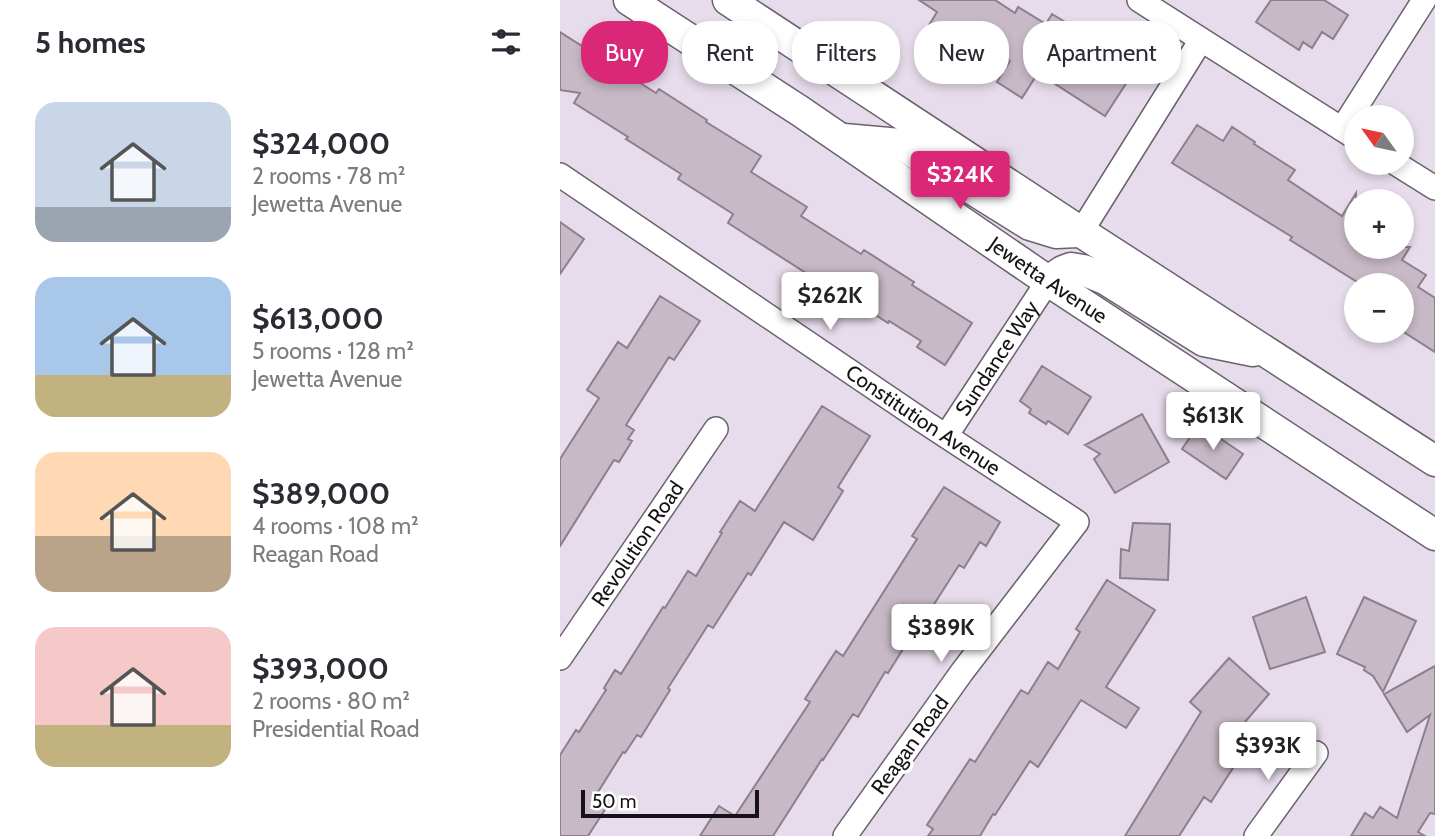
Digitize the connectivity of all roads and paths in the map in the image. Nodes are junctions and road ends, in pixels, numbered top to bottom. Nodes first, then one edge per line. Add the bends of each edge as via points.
1 (629, 0) edge
2 (728, 0) edge
3 (1139, 0) edge
4 (1424, 0) edge
5 (1201, 40) junction
6 (1365, 105) edge
7 (1344, 131) edge
8 (840, 139) junction
9 (560, 175) edge
10 (1414, 175) edge
11 (1435, 188) edge
12 (1081, 232) junction
13 (1048, 281) junction
14 (1270, 355) junction
15 (716, 429) dead end
16 (946, 436) junction
17 (1435, 461) edge
18 (1077, 522) joint
19 (1435, 535) edge
20 (560, 658) edge
21 (1316, 754) dead end
22 (845, 836) edge
23 (1255, 836) edge

1 - 8 street, Jewetta Avenue
2 - 12 street
3 - 5 street
4 - 6 street
5 - 7 street
5 - 12 street
8 - 12 street via 901,144 1030,225 1055,233
8 - 13 street, Jewetta Avenue
9 - 16 street, Constitution Avenue
10 - 11 street
12 - 14 street
13 - 14 street via 1071,268 1083,270 1204,341
13 - 16 street, Sundance Way
13 - 19 street, Jewetta Avenue
14 - 17 street
15 - 20 street, Revolution Road
16 - 18 street, Constitution Avenue
18 - 22 street, Reagan Road
21 - 23 street

